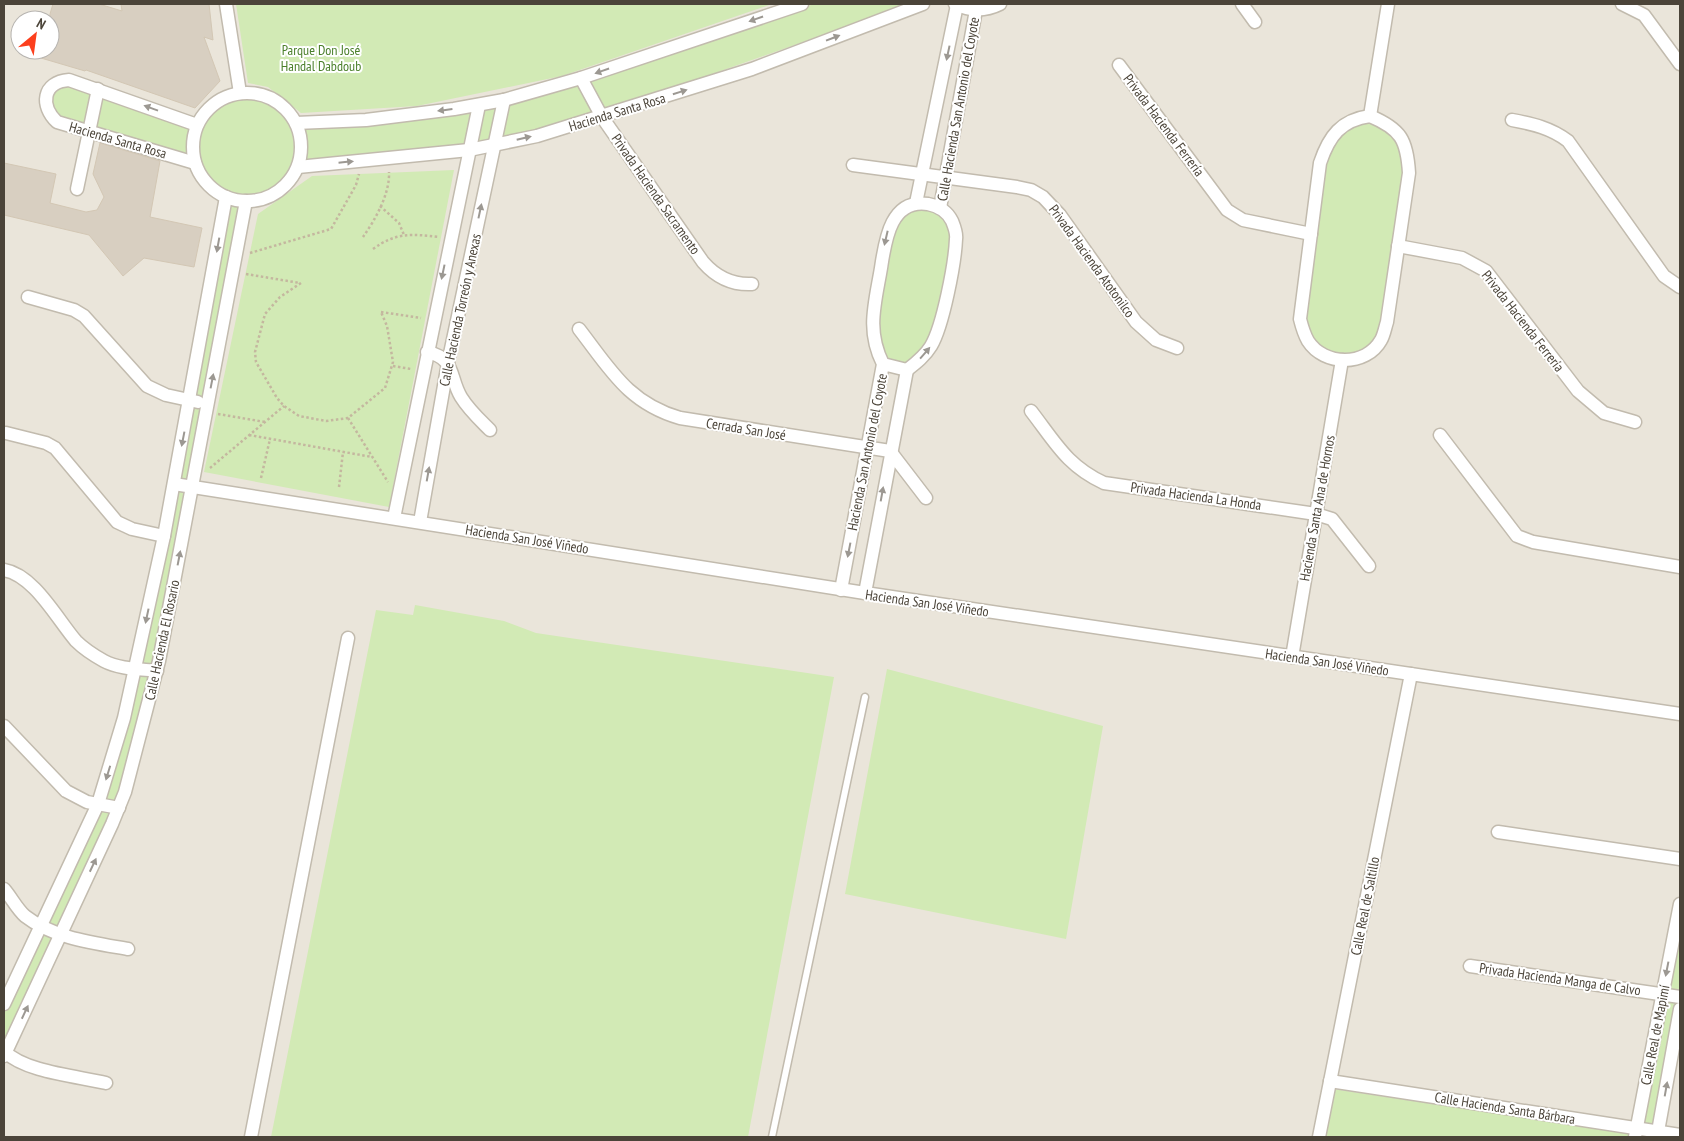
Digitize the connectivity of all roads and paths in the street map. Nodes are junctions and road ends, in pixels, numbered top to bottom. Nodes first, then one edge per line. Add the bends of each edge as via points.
1 (226, 4) edge
2 (802, 4) edge
3 (923, 4) edge
4 (956, 4) edge
5 (1000, 4) edge
6 (1242, 4) edge
7 (1388, 4) edge
8 (1622, 4) edge
9 (976, 10) junction
10 (1255, 22) dead end
11 (1680, 64) edge
12 (1119, 65) dead end
13 (581, 78) junction
14 (98, 89) junction
15 (240, 93) junction
16 (504, 100) junction
17 (479, 105) junction
18 (1370, 116) junction
19 (602, 117) junction
20 (1512, 120) dead end
21 (296, 123) junction
22 (197, 125) junction
23 (89, 132) junction
24 (494, 145) junction
25 (468, 150) junction
26 (388, 158) junction
27 (363, 160) junction
28 (195, 163) junction
29 (853, 165) dead end
30 (298, 167) junction
31 (923, 174) junction
32 (946, 177) junction
33 (77, 188) dead end
34 (226, 197) junction
35 (246, 201) junction
36 (916, 204) junction
37 (380, 206) junction
38 (940, 208) junction
39 (1311, 234) junction
40 (404, 235) junction
41 (363, 237) dead end
42 (450, 238) junction
43 (1398, 246) junction
44 (373, 249) dead end
45 (236, 254) junction
46 (232, 272) junction
47 (752, 284) dead end
48 (1680, 287) edge
49 (28, 297) dead end
50 (434, 320) junction
51 (579, 329) dead end
52 (1177, 348) dead end
53 (427, 352) junction
54 (1342, 360) junction
55 (448, 363) junction
56 (883, 364) junction
57 (393, 366) junction
58 (907, 370) junction
59 (423, 372) junction
60 (190, 400) junction
61 (284, 406) junction
62 (207, 408) junction
63 (1031, 411) dead end
64 (348, 418) junction
65 (266, 422) junction
66 (1635, 422) dead end
67 (490, 430) dead end
68 (6, 433) dead end
69 (249, 435) junction
70 (1440, 435) dead end
71 (270, 439) junction
72 (868, 448) junction
73 (890, 451) junction
74 (343, 452) junction
75 (372, 457) junction
76 (204, 472) dead end
77 (260, 478) dead end
78 (174, 484) junction
79 (391, 486) dead end
80 (192, 487) junction
81 (338, 487) dead end
82 (926, 498) dead end
83 (1316, 514) junction
84 (394, 518) junction
85 (420, 522) junction
86 (164, 536) junction
87 (1369, 566) dead end
88 (1680, 567) edge
89 (4, 570) edge
90 (841, 590) junction
91 (865, 593) junction
92 (348, 638) dead end
93 (1292, 657) junction
94 (135, 668) junction
95 (157, 671) junction
96 (1411, 674) junction
97 (865, 697) dead end
98 (1680, 714) edge
99 (4, 726) edge
100 (98, 804) junction
101 (119, 808) junction
102 (1498, 832) dead end
103 (1680, 859) edge
104 (4, 889) edge
105 (1680, 904) edge
106 (41, 926) junction
107 (61, 934) junction
108 (128, 949) dead end
109 (1470, 966) dead end
110 (1662, 994) junction
111 (1680, 997) edge
112 (4, 1004) edge
113 (1680, 1009) edge
114 (4, 1053) edge
115 (1330, 1081) junction
116 (106, 1083) dead end
117 (1636, 1133) edge
118 (1657, 1134) edge
119 (1680, 1135) edge
120 (251, 1137) edge
121 (772, 1137) edge
122 (1319, 1137) edge

1 - 15 street
2 -> 13 street
19 -> 3 street, Hacienda Santa Rosa via 752,69
4 - 9 street
4 -> 31 street
5 - 9 street
6 - 10 street
7 - 18 street
8 - 11 street via 1644,15
9 - 32 street, Calle Hacienda San Antonio del Coyote
12 - 39 street, Privada Hacienda Ferrería via 1227,210 1243,220
13 - 16 street
13 - 19 street, Privada Hacienda Sacramento
22 -> 14 street, Hacienda Santa Rosa
14 - 23 street
14 - 23 street, Hacienda Santa Rosa via 69,80 58,81 45,98 46,108 57,122
15 - 21 street via 254,93 279,102
15 - 22 street via 214,103
16 - 17 street
16 - 24 street, Calle Hacienda Torreón y Anexas
17 -> 21 street via 366,120
17 - 25 street, Calle Hacienda Torreón y Anexas
18 - 39 street via 1347,122 1324,149
18 - 43 street via 1391,125 1400,135 1408,155 1409,173
24 -> 19 street, Hacienda Santa Rosa
19 - 47 street, Privada Hacienda Sacramento via 706,266 720,278
20 - 48 street via 1542,126 1568,141 1664,276
21 - 30 street via 302,145
22 - 28 street via 193,137
23 - 28 street, Hacienda Santa Rosa
23 - 33 street
24 - 25 street, Hacienda Santa Rosa
55 -> 24 street, Calle Hacienda Torreón y Anexas
25 - 26 street, Hacienda Santa Rosa
25 - 42 street, Calle Hacienda Torreón y Anexas
26 - 27 street, Hacienda Santa Rosa
26 - 37 path via 389,180
30 -> 27 street, Hacienda Santa Rosa
27 - 45 path via 356,185 332,229 257,252
28 - 34 street via 207,183
29 - 31 street, Privada Hacienda Atotonilco
30 - 35 street via 282,188 271,195
31 - 32 street, Privada Hacienda Atotonilco
31 - 36 street
32 - 38 street, Calle Hacienda San Antonio del Coyote
32 - 52 street, Privada Hacienda Atotonilco via 1032,190 1043,197 1060,214 1136,322 1156,340
34 - 35 street
34 -> 60 street, Calle Hacienda El Rosario
35 - 45 street, Calle Hacienda El Rosario
36 - 38 street
36 -> 56 street, Hacienda San Antonio del Coyote via 894,218 886,233 872,327
37 - 40 path via 399,223
37 - 41 path
58 -> 38 street, Calle Hacienda San Antonio del Coyote via 930,348 941,321 956,238 951,220
39 - 54 street via 1300,319 1309,342 1320,353
40 - 42 path
40 - 44 path via 385,239
42 -> 50 street, Calle Hacienda Torreón y Anexas
43 - 54 street via 1387,322 1381,341 1360,357
43 - 66 street, Privada Hacienda Ferrería via 1462,258 1486,271 1578,391 1604,412
45 - 46 street, Calle Hacienda El Rosario
46 - 61 path via 301,283 268,310 257,336 256,362
62 -> 46 street, Calle Hacienda El Rosario
49 - 60 street via 84,316 147,386 166,396
50 - 53 street, Calle Hacienda Torreón y Anexas
50 - 57 path via 381,312 387,326
51 - 72 street, Cerrada San José via 630,393 660,412 680,418
53 - 55 street
53 - 59 street, Calle Hacienda Torreón y Anexas
54 - 83 street, Hacienda Santa Ana de Hornos
55 - 67 street via 460,395
85 -> 55 street, Calle Hacienda Torreón y Anexas
56 - 58 street
56 - 72 street, Hacienda San Antonio del Coyote
57 - 59 path
57 - 64 path via 385,388
58 - 73 street
59 - 84 street, Calle Hacienda Torreón y Anexas
60 - 62 street
60 -> 78 street, Calle Hacienda El Rosario
61 - 64 path via 314,421
61 - 65 path
62 - 65 path
62 - 80 street, Calle Hacienda El Rosario
63 - 83 street, Privada Hacienda La Honda via 1070,463 1104,483
64 - 75 path
65 - 69 path
68 - 86 street via 46,442 56,448 117,522
69 - 71 path
69 - 76 path
70 - 88 street via 1517,536 1533,542
71 - 74 path
71 - 77 path
72 - 73 street, Cerrada San José
72 -> 90 street, Hacienda San Antonio del Coyote
73 - 82 street
91 -> 73 street
74 - 75 path
74 - 81 path
75 - 79 path
78 - 80 street, Hacienda San José Viñedo
78 - 86 street, Calle Hacienda El Rosario
80 - 84 street, Hacienda San José Viñedo
95 -> 80 street, Calle Hacienda El Rosario
83 - 87 street, Privada Hacienda La Honda via 1332,519
83 - 93 street, Hacienda Santa Ana de Hornos
84 - 85 street, Hacienda San José Viñedo
85 - 90 street, Hacienda San José Viñedo
86 -> 94 street, Calle Hacienda El Rosario
89 - 94 street via 19,575 36,590 78,643 92,654 112,665
90 - 91 street, Hacienda San José Viñedo
91 - 93 street, Hacienda San José Viñedo
92 - 120 street
93 - 96 street, Hacienda San José Viñedo
94 - 95 street
94 -> 100 street, Calle Hacienda El Rosario
95 - 101 street, Calle Hacienda El Rosario
96 - 98 street, Hacienda San José Viñedo
96 - 115 street, Calle Real de Saltillo
97 - 121 lane
99 - 100 street via 66,791 86,802
100 - 101 street
100 - 106 street, Calle Hacienda El Rosario
107 -> 101 street, Calle Hacienda El Rosario
102 - 103 street
104 - 106 street via 24,915
105 -> 110 street, Calle Real de Mapimí
106 - 107 street
106 - 112 street, Calle Hacienda El Rosario
107 - 108 street
114 -> 107 street, Calle Hacienda El Rosario
109 - 110 street, Privada Hacienda Manga de Calvo
110 - 111 street, Privada Hacienda Manga de Calvo
110 - 117 street, Calle Real de Mapimí
118 -> 113 street
114 - 116 street via 34,1067
115 - 117 street, Calle Hacienda Santa Bárbara
115 - 122 street, Calle Real de Saltillo
117 - 118 street, Calle Hacienda Santa Bárbara
118 - 119 street, Calle Hacienda Santa Bárbara

